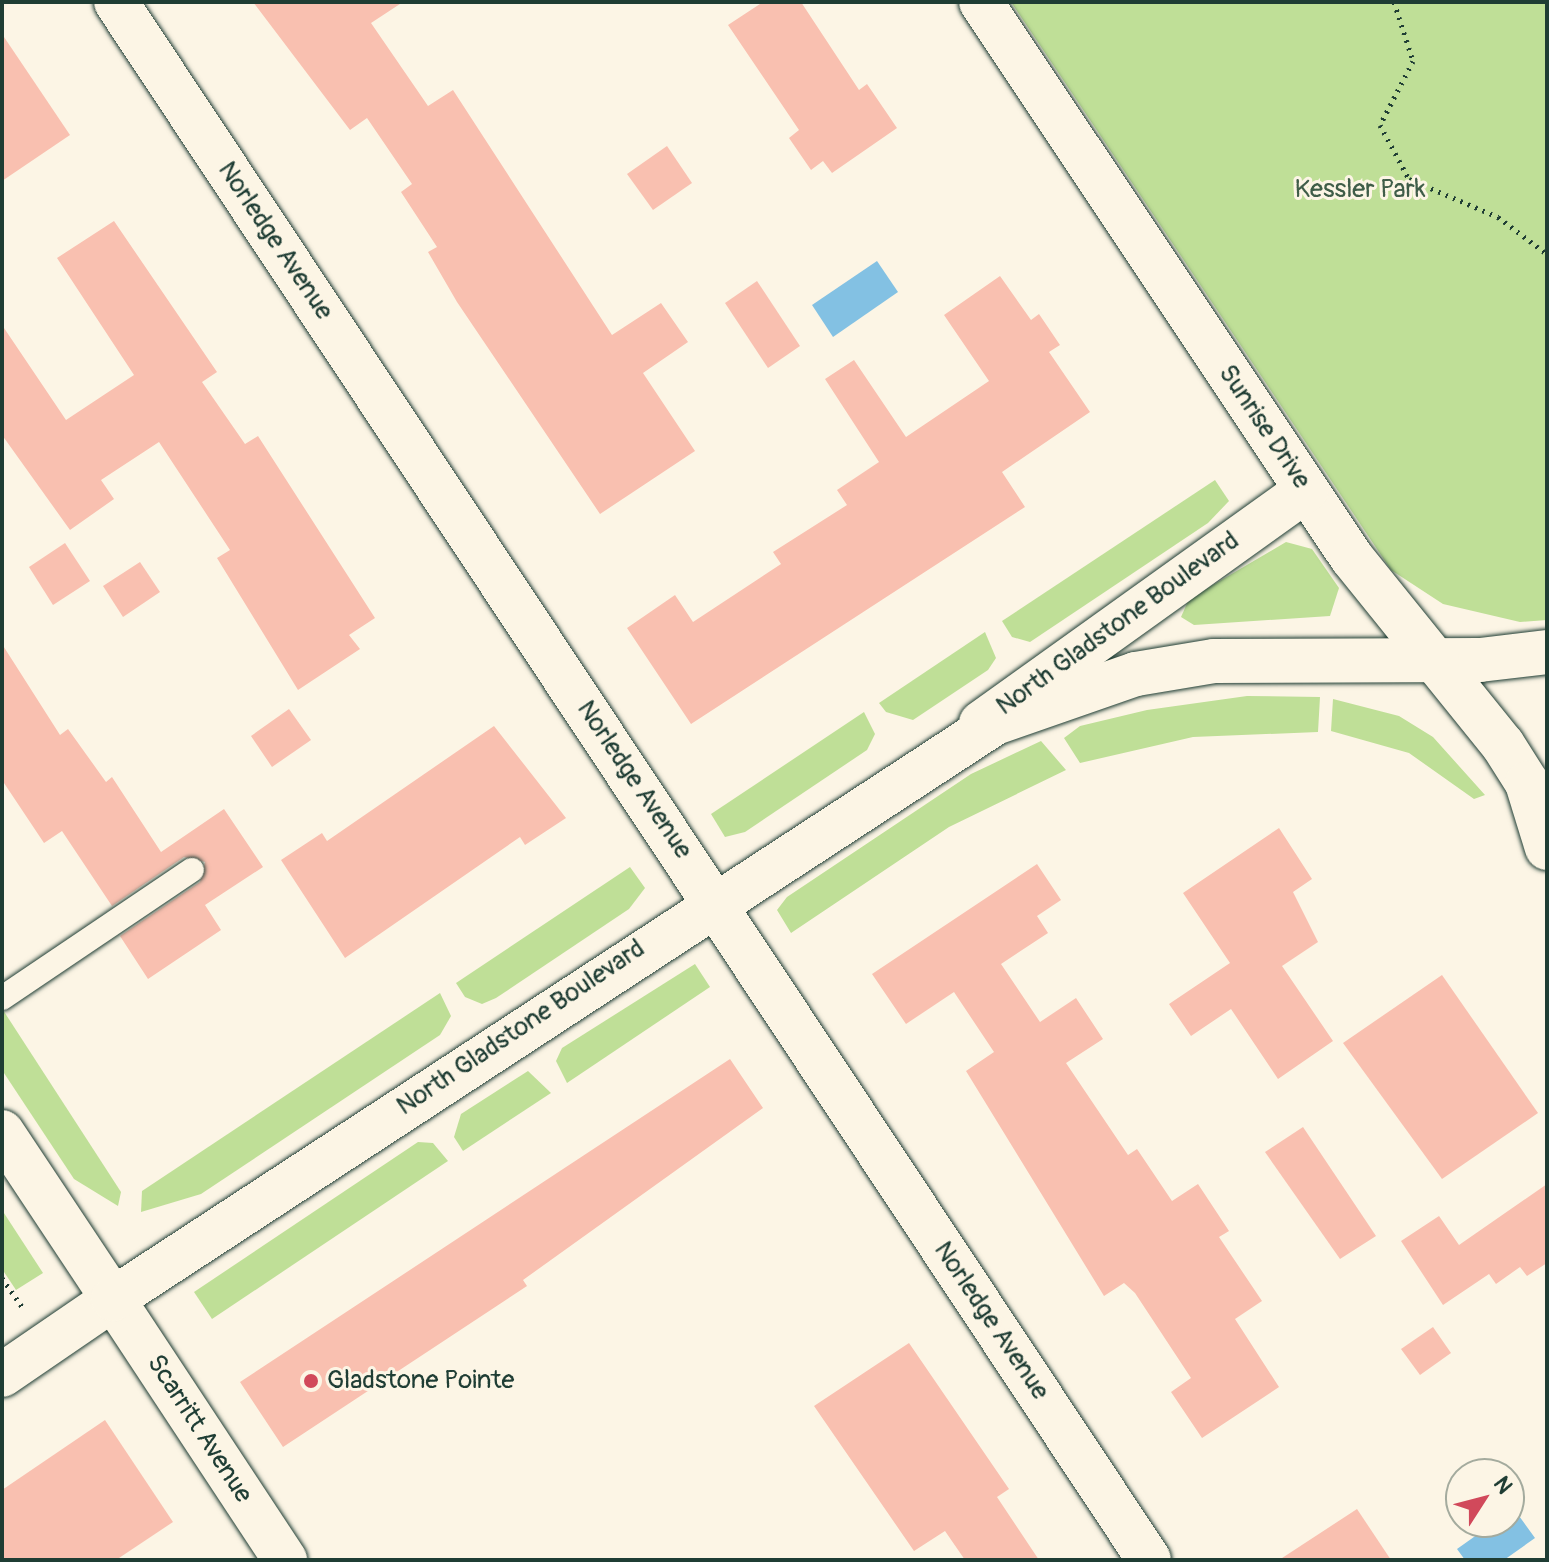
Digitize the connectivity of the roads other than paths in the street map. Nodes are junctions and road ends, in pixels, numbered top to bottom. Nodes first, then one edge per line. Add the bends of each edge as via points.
1 (116, 2) edge
2 (981, 2) edge
3 (1306, 490) junction
4 (1547, 652) edge
5 (1430, 661) junction
6 (931, 760) junction
7 (1547, 848) edge
8 (192, 870) dead end
9 (713, 901) junction
10 (2, 998) edge
11 (2, 1132) edge
12 (113, 1299) junction
13 (2, 1375) edge
14 (285, 1560) edge
15 (1149, 1560) edge

1 - 9 street, Norledge Avenue
2 - 3 street, Sunrise Drive
3 - 5 street, Sunrise Drive
3 - 6 street, North Gladstone Boulevard
4 - 5 street, North Gladstone Boulevard
5 - 6 street, North Gladstone Boulevard via 1214,661 1136,674 1059,696
5 - 7 street, Sunrise Drive via 1503,745 1527,783
6 - 9 street, North Gladstone Boulevard
8 - 10 lane
9 - 12 street, North Gladstone Boulevard
9 - 15 street, Norledge Avenue
11 - 12 street, Scarritt Avenue
12 - 13 street, North Gladstone Boulevard
12 - 14 street, Scarritt Avenue

